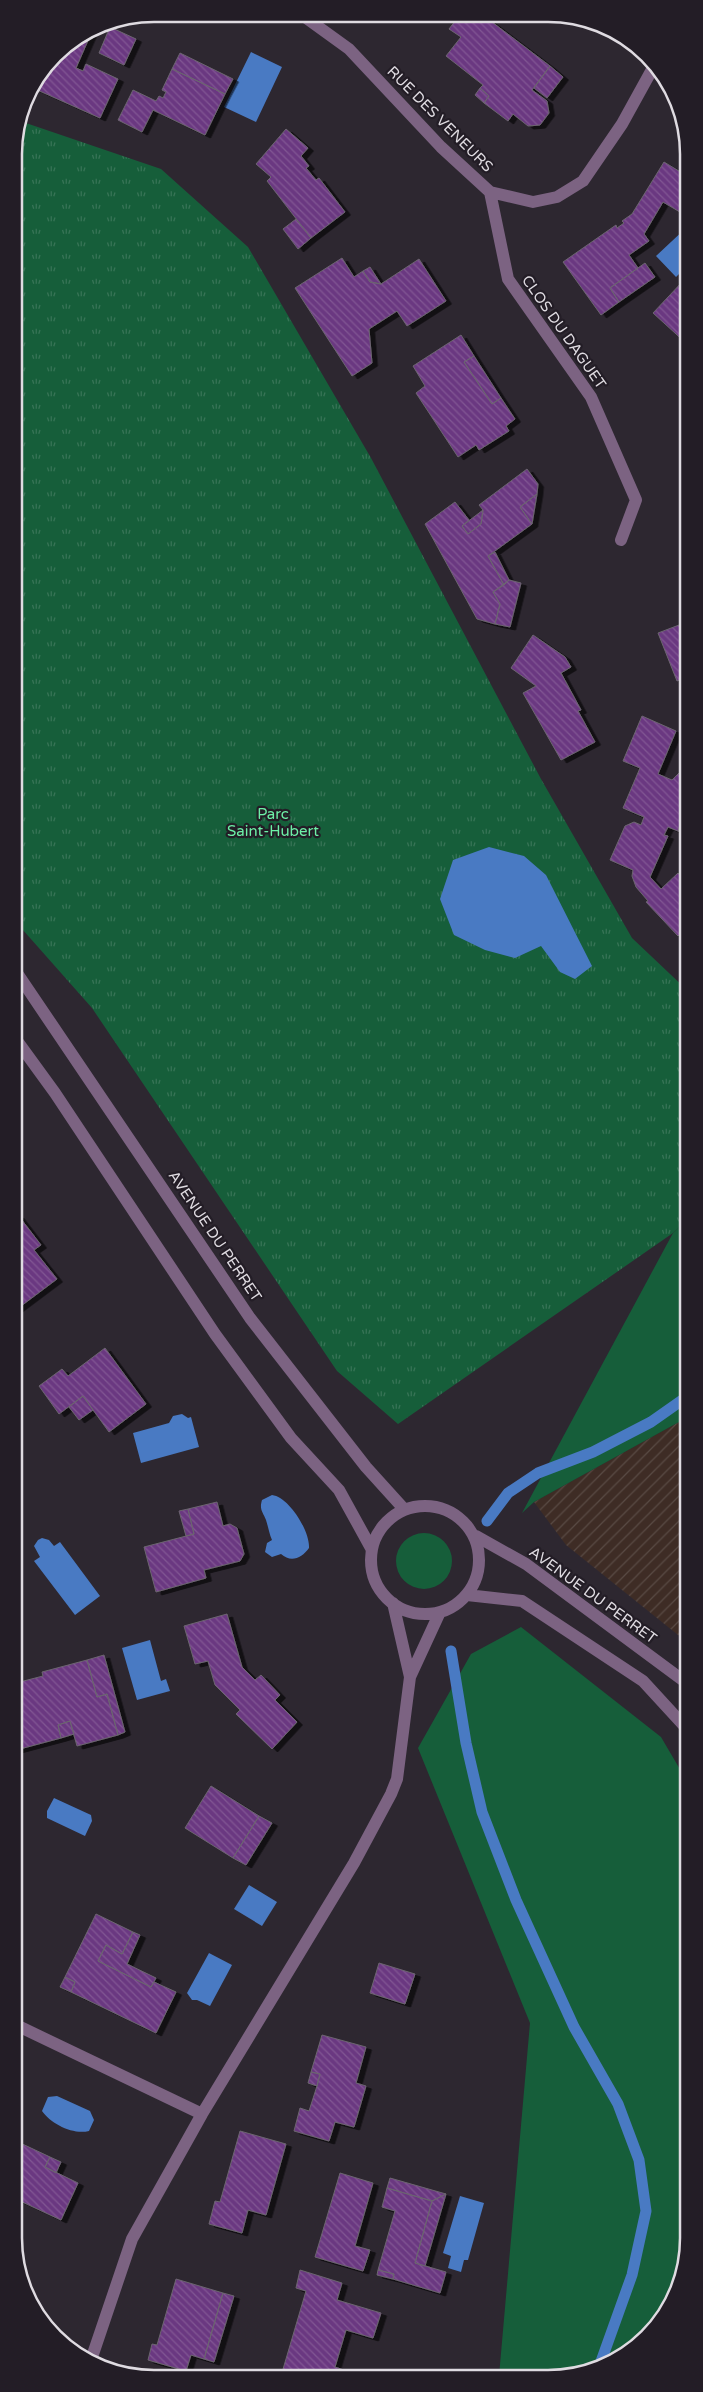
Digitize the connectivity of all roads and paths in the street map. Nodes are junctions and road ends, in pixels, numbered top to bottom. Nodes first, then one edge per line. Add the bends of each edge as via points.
1 (312, 22) edge
2 (651, 72) edge
3 (490, 192) junction
4 (621, 540) dead end
5 (23, 981) edge
6 (23, 1048) edge
7 (404, 1509) junction
8 (476, 1536) junction
9 (372, 1548) junction
10 (467, 1595) junction
11 (393, 1603) junction
12 (440, 1612) junction
13 (410, 1676) junction
14 (680, 1678) edge
15 (680, 1719) edge
16 (22, 2028) edge
17 (202, 2114) junction
18 (93, 2354) edge

1 - 3 street, RUE DES VENEURS via 349,49 441,147
2 - 3 street, RUE DES VENEURS via 622,124 582,181 558,197 533,202
3 - 4 street, CLOS DU DAGUET via 508,279 591,397 636,500
5 - 7 street, AVENUE DU PERRET via 250,1318 366,1467
6 - 9 street via 215,1334 291,1438 339,1490
7 - 8 street via 438,1506 455,1514
7 - 9 street via 390,1518 378,1532
8 - 10 street via 480,1560 476,1579
8 - 14 street, AVENUE DU PERRET via 526,1564
9 - 11 street via 371,1566 376,1582
10 - 12 street via 453,1607
10 - 15 street via 522,1601 643,1681
11 - 12 street via 417,1614
11 - 13 street
12 - 13 street
13 - 17 street via 397,1779 391,1794 354,1864
16 - 17 street
17 - 18 street via 132,2239

